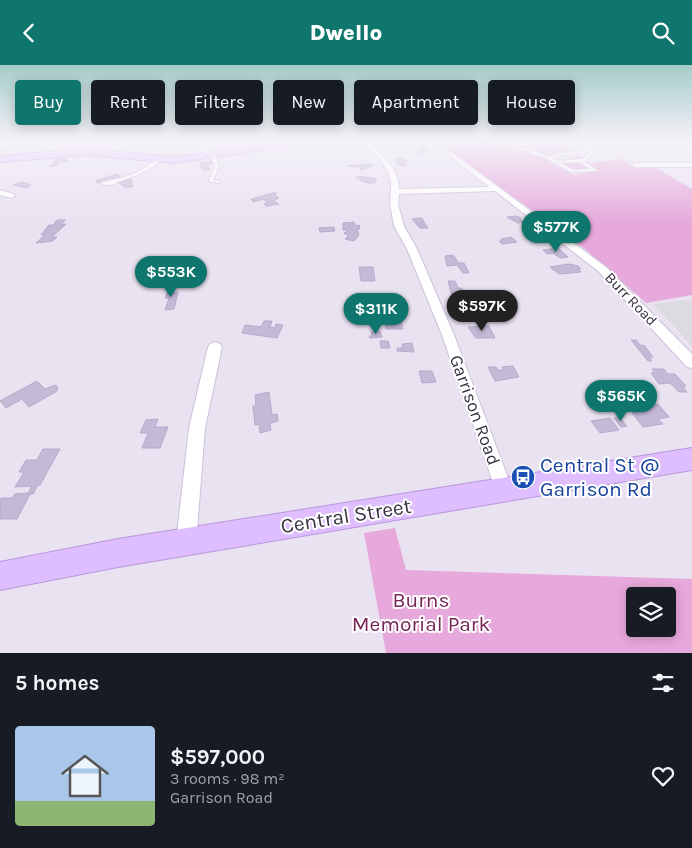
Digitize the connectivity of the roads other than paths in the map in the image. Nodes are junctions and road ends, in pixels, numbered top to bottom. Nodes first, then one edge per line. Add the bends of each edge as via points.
1 (148, 169) edge
2 (216, 169) edge
3 (391, 169) edge
4 (471, 169) edge
5 (569, 169) edge
6 (593, 169) edge
7 (121, 179) dead end
8 (218, 183) dead end
9 (498, 189) junction
10 (0, 192) edge
11 (394, 192) junction
12 (11, 195) dead end
13 (215, 347) dead end
14 (692, 363) edge
15 (692, 459) edge
16 (504, 491) junction
17 (186, 543) junction
18 (0, 576) edge

1 - 7 lane
2 - 8 lane via 211,181
3 - 11 street, Garrison Road
4 - 9 street, Burr Road
5 - 6 lane via 595,171
9 - 11 street
9 - 14 street, Burr Road via 602,269
10 - 12 street
11 - 16 street, Garrison Road via 399,225 448,335
13 - 17 street via 197,428
15 - 16 main road, Central Street
16 - 17 main road, Central Street
17 - 18 main road, Central Street

